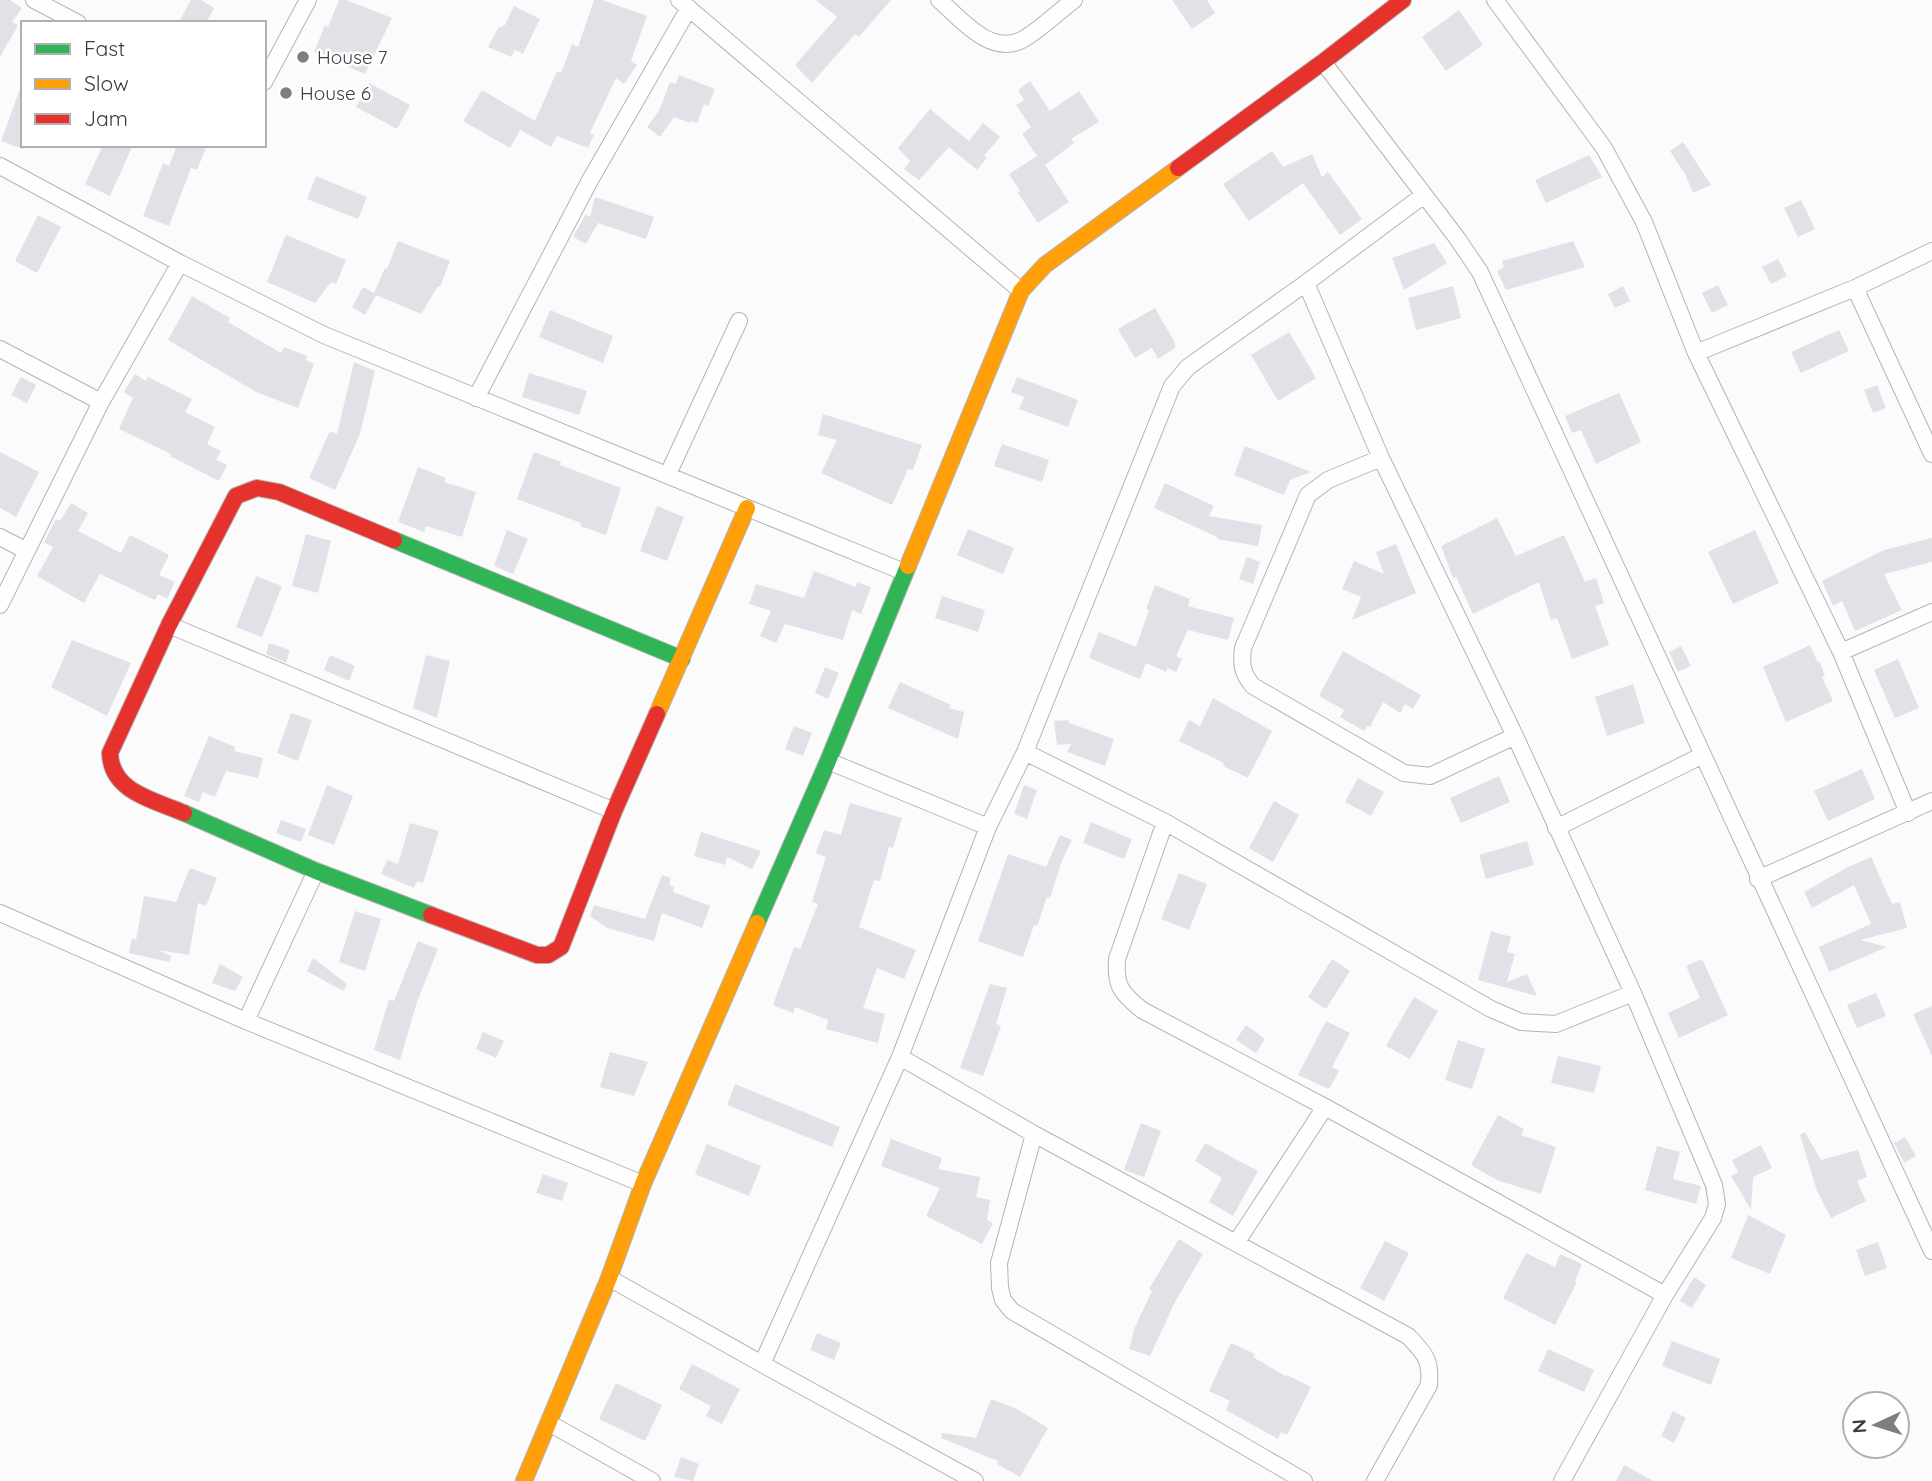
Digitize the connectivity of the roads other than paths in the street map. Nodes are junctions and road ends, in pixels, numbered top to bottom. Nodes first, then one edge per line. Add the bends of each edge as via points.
1 (34, 0) edge
2 (308, 0) edge
3 (939, 0) edge
4 (1074, 0) edge
5 (1402, 0) edge
6 (1495, 0) edge
7 (684, 4) edge
8 (74, 21) edge
9 (1323, 62) junction
10 (266, 78) edge
11 (0, 166) edge
12 (1424, 195) junction
13 (1932, 251) edge
14 (180, 263) junction
15 (1306, 283) junction
16 (1855, 288) junction
17 (1021, 291) junction
18 (739, 321) dead end
19 (0, 349) edge
20 (1696, 353) junction
21 (476, 398) junction
22 (101, 402) junction
23 (1928, 433) edge
24 (1932, 454) edge
25 (1381, 458) junction
26 (668, 474) junction
27 (747, 508) junction
28 (0, 537) edge
29 (27, 551) junction
30 (904, 572) junction
31 (0, 605) edge
32 (1932, 612) edge
33 (169, 625) junction
34 (1841, 652) junction
35 (682, 659) junction
36 (1515, 736) junction
37 (1025, 752) junction
38 (1703, 755) junction
39 (828, 761) junction
40 (1932, 801) edge
41 (614, 811) junction
42 (1908, 813) junction
43 (1165, 822) junction
44 (988, 827) junction
45 (1556, 828) junction
46 (316, 871) junction
47 (1758, 879) junction
48 (0, 913) edge
49 (1633, 993) junction
50 (246, 1021) junction
51 (900, 1058) junction
52 (1325, 1107) junction
53 (1034, 1134) junction
54 (643, 1184) junction
55 (1236, 1243) junction
56 (1932, 1251) edge
57 (609, 1278) junction
58 (1664, 1295) junction
59 (762, 1364) junction
60 (549, 1423) junction
61 (524, 1481) edge
62 (652, 1481) edge
63 (975, 1481) edge
64 (1304, 1481) edge
65 (1375, 1481) edge
66 (1562, 1481) edge

1 - 8 street
2 - 10 street
3 - 4 street via 977,34 1006,43 1021,40
5 - 9 street
6 - 20 street via 1604,148 1644,222
7 - 17 street
7 - 21 street
9 - 12 street
9 - 17 street via 1045,265
11 - 14 street
12 - 15 street
12 - 38 street via 1480,272
13 - 16 street
14 - 21 street via 324,335
14 - 22 street
15 - 25 street
15 - 37 street via 1188,367 1172,386
16 - 20 street
16 - 23 street
17 - 30 street
18 - 26 street
19 - 22 street
20 - 34 street
21 - 26 street
22 - 29 street
23 - 24 street
25 - 36 street
25 - 36 street via 1328,480 1308,495 1243,648 1245,677 1253,686 1404,773 1430,776
26 - 27 street
27 - 30 street
27 - 35 street
28 - 29 street
29 - 31 street
30 - 39 street
32 - 34 street
33 - 35 street via 236,496 261,488
33 - 41 street
33 - 46 street via 110,753 115,777 125,787
34 - 42 street
35 - 41 street
36 - 45 street
37 - 43 street
37 - 44 street
38 - 45 street
38 - 47 street
39 - 44 street
39 - 54 street
40 - 42 street
41 - 46 street via 561,947 548,955 537,955
42 - 47 street
43 - 49 street via 1521,1022 1556,1024
43 - 52 street via 1117,959 1116,978 1125,996 1142,1010
44 - 51 street
45 - 49 street
46 - 50 street
47 - 56 street
48 - 50 street
49 - 58 street via 1714,1185 1717,1204 1713,1218
50 - 54 street
51 - 53 street
51 - 59 street
52 - 55 street
52 - 58 street
53 - 55 street
53 - 64 street via 999,1262 1003,1300 1012,1311
54 - 57 street
55 - 65 street via 1408,1336 1423,1352 1430,1367 1429,1385
57 - 59 street
57 - 60 street
58 - 66 street
59 - 63 street
60 - 61 street
60 - 62 street

